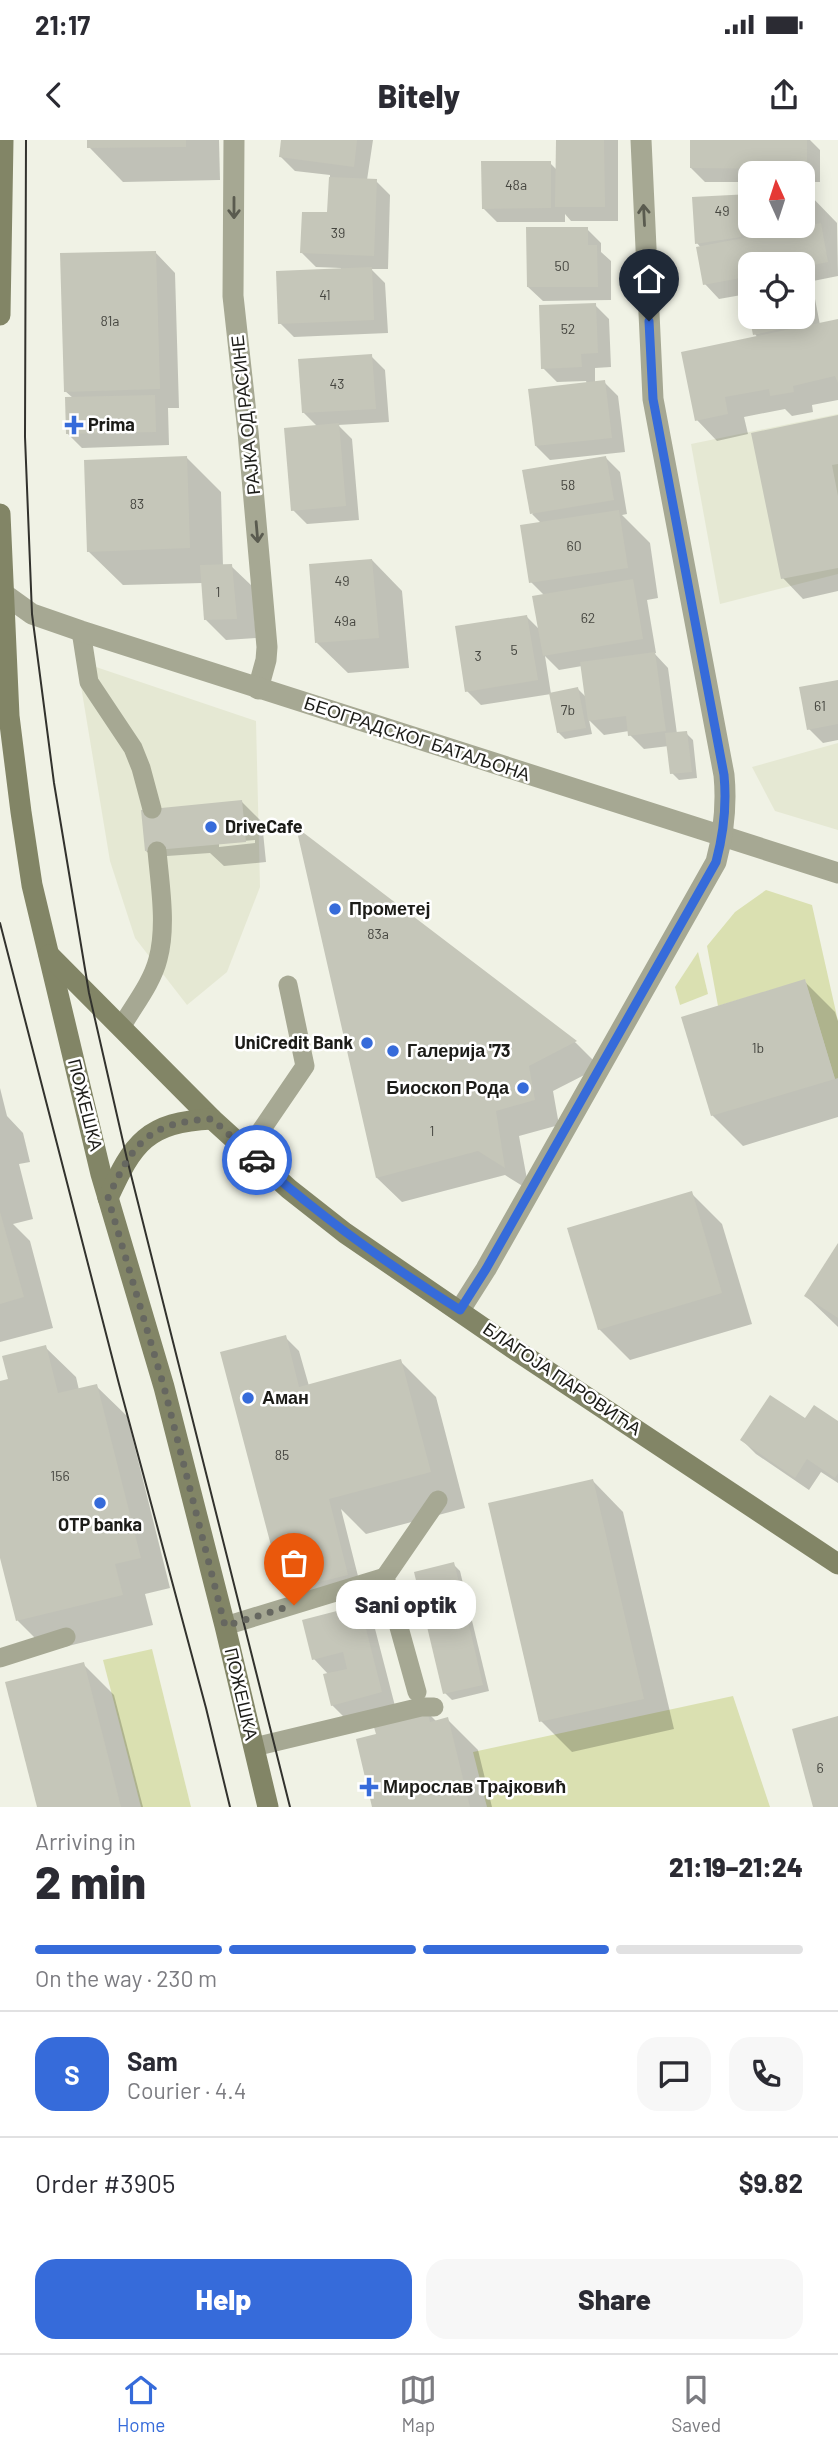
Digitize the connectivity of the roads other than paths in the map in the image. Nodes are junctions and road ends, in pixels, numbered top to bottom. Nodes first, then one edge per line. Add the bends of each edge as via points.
1 (3, 140) edge
2 (234, 140) edge
3 (641, 140) edge
4 (0, 315) edge
5 (0, 514) edge
6 (1, 591) edge
7 (81, 631) junction
8 (258, 689) junction
9 (152, 809) dead end
10 (723, 837) junction
11 (156, 851) dead end
12 (838, 873) edge
13 (49, 955) junction
14 (288, 985) dead end
15 (122, 1026) junction
16 (212, 1119) junction
17 (247, 1151) junction
18 (108, 1198) junction
19 (460, 1310) junction
20 (438, 1500) dead end
21 (838, 1564) edge
22 (385, 1577) junction
23 (225, 1626) junction
24 (66, 1637) dead end
25 (0, 1658) edge
26 (417, 1692) dead end
27 (434, 1707) dead end
28 (254, 1747) junction
29 (268, 1807) edge

1 - 4 main road
2 -> 8 street, РАЈКА ОД РАСИНЕ via 233,296 268,647
10 -> 3 street via 724,775 653,399
5 - 6 main road, ПОЖЕШКА
6 - 7 street, БЕОГРАДСКОГ БАТАЉОНА via 32,614
6 - 13 main road, ПОЖЕШКА via 20,813
7 - 8 street, БЕОГРАДСКОГ БАТАЉОНА
7 - 9 lane via 89,682 133,748
8 - 10 street, БЕОГРАДСКОГ БАТАЉОНА
10 - 12 street, БЕОГРАДСКОГ БАТАЉОНА
10 - 19 street via 716,862
11 - 15 lane via 158,959
13 - 15 main road, БЛАГОЈА ПАРОВИЋА
13 - 18 main road, ПОЖЕШКА
14 - 17 lane via 305,1066
15 - 16 main road, БЛАГОЈА ПАРОВИЋА
16 - 17 main road, БЛАГОЈА ПАРОВИЋА
16 - 18 main road via 181,1121 151,1133 127,1159
17 - 19 main road, БЛАГОЈА ПАРОВИЋА via 345,1233
18 - 23 main road, ПОЖЕШКА via 164,1387
19 - 21 main road, БЛАГОЈА ПАРОВИЋА
20 - 22 lane
22 - 23 lane
22 - 26 lane
23 - 28 main road, ПОЖЕШКА
24 - 25 lane
27 - 28 lane
28 - 29 main road, ПОЖЕШКА

